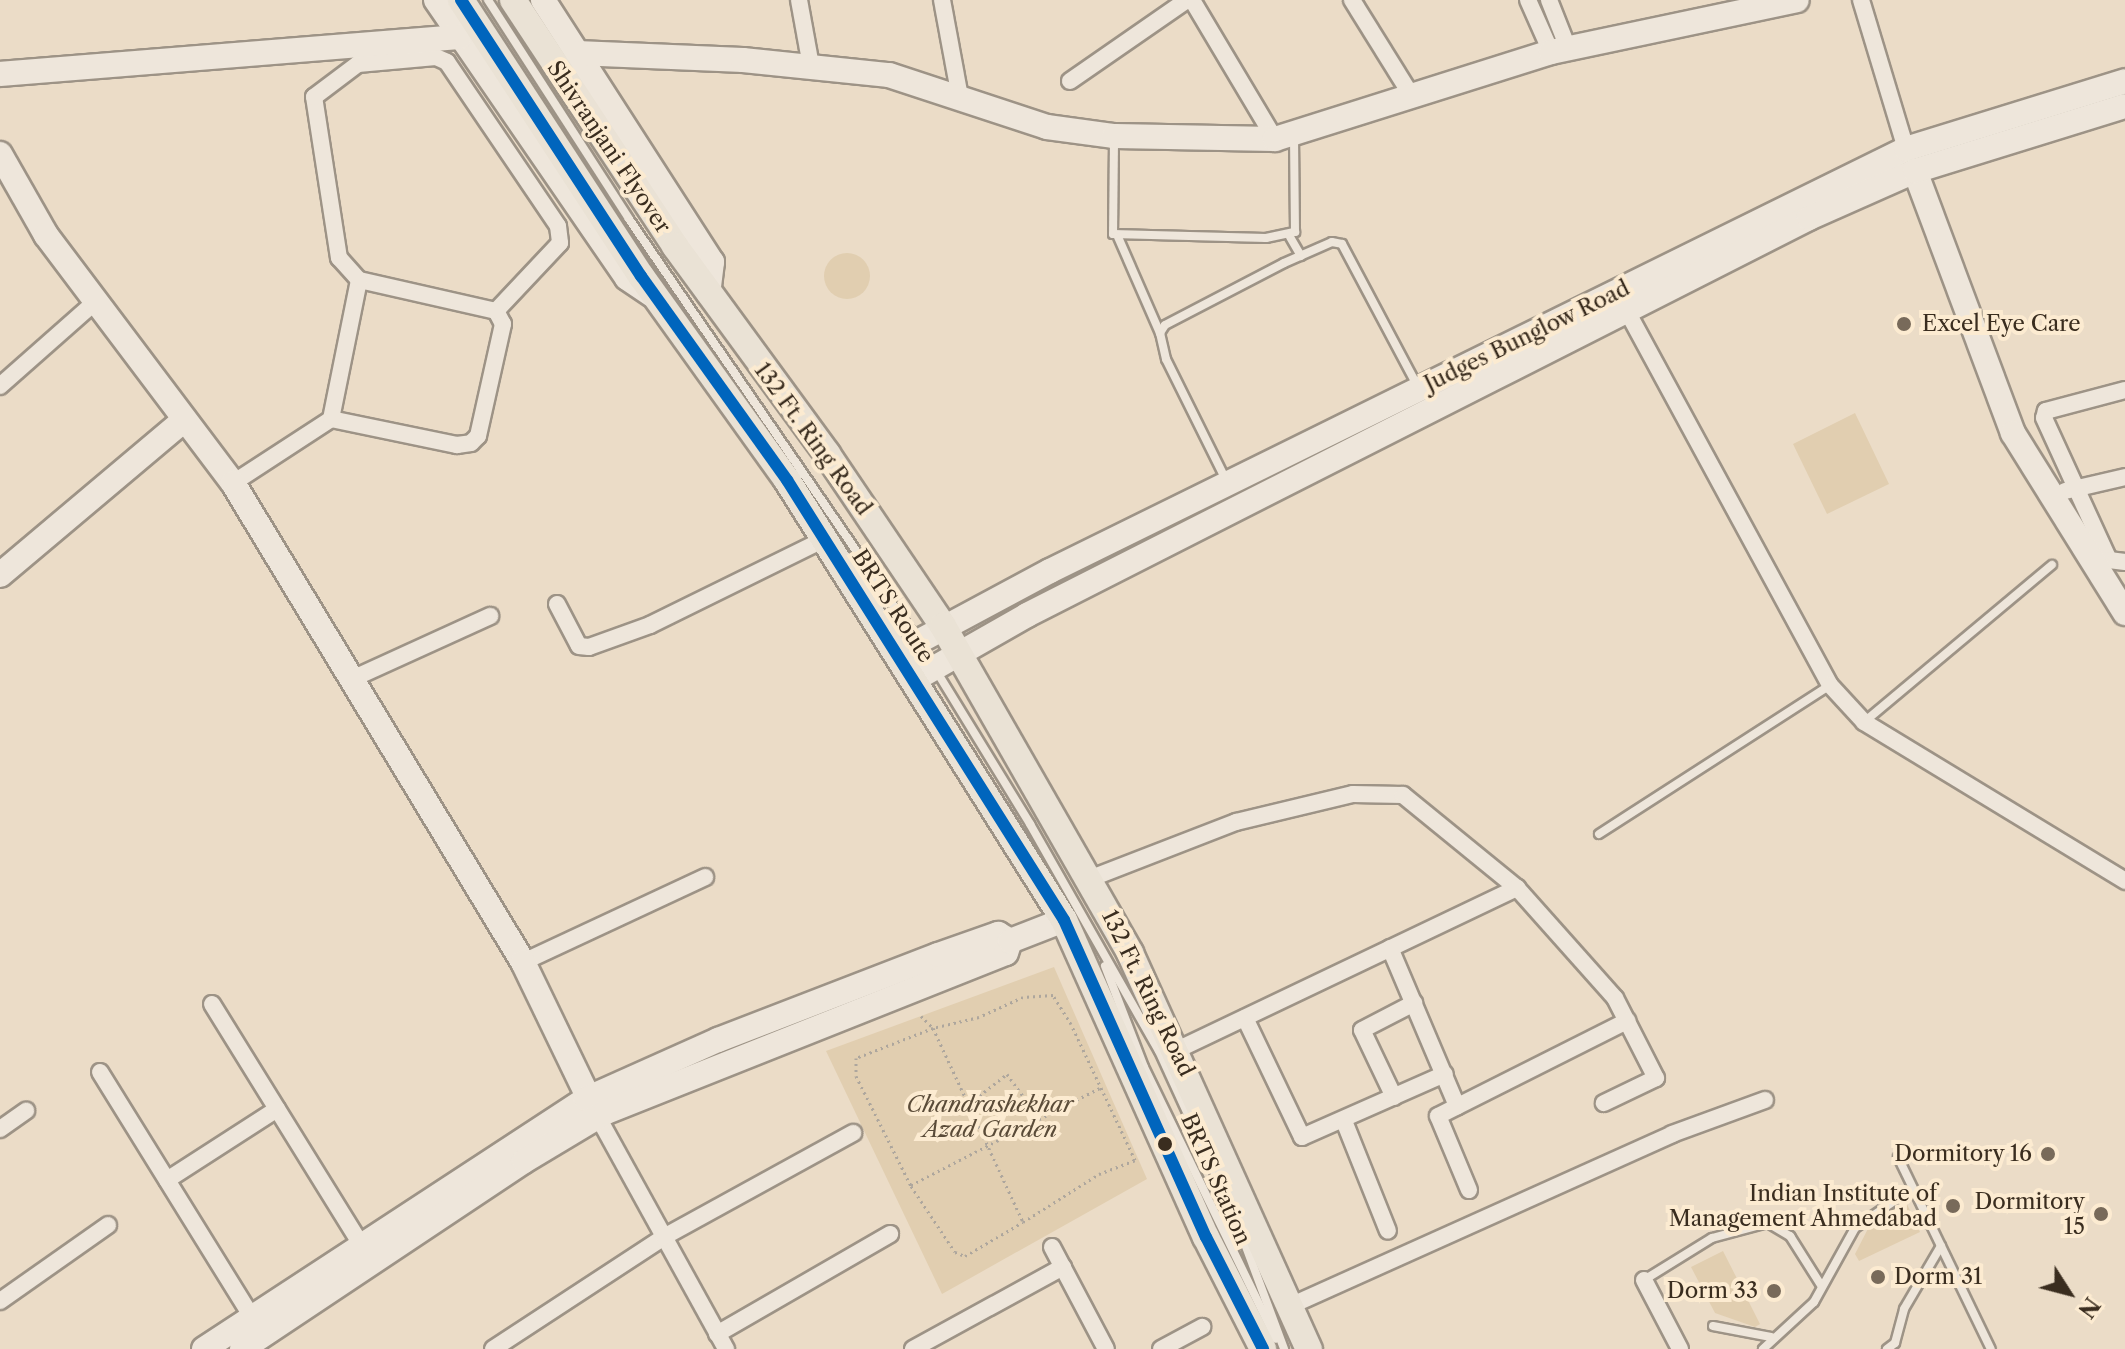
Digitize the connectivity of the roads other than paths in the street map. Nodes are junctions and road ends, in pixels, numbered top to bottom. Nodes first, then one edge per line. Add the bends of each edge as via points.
1 (436, 0) edge
2 (461, 0) edge
3 (488, 0) edge
4 (513, 0) edge
5 (543, 0) edge
6 (799, 0) edge
7 (942, 0) edge
8 (1189, 0) edge
9 (1352, 0) edge
10 (1528, 0) edge
11 (1549, 0) edge
12 (1797, 0) edge
13 (1861, 0) edge
14 (460, 37) junction
15 (1560, 50) junction
16 (577, 53) junction
17 (811, 66) junction
18 (0, 74) edge
19 (1070, 81) dead end
20 (2125, 81) edge
21 (960, 97) junction
22 (1413, 98) junction
23 (2125, 106) edge
24 (1114, 136) junction
25 (1284, 137) junction
26 (0, 154) edge
27 (1910, 160) junction
28 (1118, 237) junction
29 (1290, 237) junction
30 (1301, 256) junction
31 (359, 280) junction
32 (708, 293) junction
33 (657, 298) junction
34 (96, 301) junction
35 (496, 311) junction
36 (1628, 313) junction
37 (1160, 333) junction
38 (0, 386) edge
39 (1419, 389) junction
40 (2125, 390) edge
41 (331, 419) junction
42 (184, 420) junction
43 (2125, 477) edge
44 (233, 483) junction
45 (1228, 484) junction
46 (2063, 492) junction
47 (825, 539) junction
48 (2125, 562) edge
49 (2052, 565) dead end
50 (0, 575) edge
51 (557, 604) dead end
52 (2125, 613) edge
53 (490, 616) dead end
54 (943, 626) junction
55 (908, 646) junction
56 (958, 653) junction
57 (925, 674) junction
58 (352, 679) junction
59 (1830, 685) junction
60 (1864, 722) junction
61 (1599, 834) dead end
62 (705, 877) dead end
63 (1089, 879) junction
64 (2125, 881) edge
65 (1517, 888) junction
66 (1064, 920) junction
67 (1097, 943) junction
68 (1390, 948) junction
69 (523, 962) junction
70 (1414, 1003) junction
71 (212, 1004) dead end
72 (1245, 1018) junction
73 (1627, 1021) junction
74 (1177, 1050) junction
75 (100, 1072) dead end
76 (1445, 1074) junction
77 (1394, 1097) junction
78 (1765, 1100) dead end
79 (1604, 1103) dead end
80 (1457, 1106) junction
81 (592, 1108) junction
82 (277, 1109) junction
83 (26, 1111) dead end
84 (1344, 1121) junction
85 (0, 1129) edge
86 (853, 1133) dead end
87 (1898, 1157) dead end
88 (167, 1180) junction
89 (1913, 1188) junction
90 (1469, 1190) dead end
91 (108, 1225) dead end
92 (1388, 1231) dead end
93 (890, 1234) dead end
94 (664, 1237) junction
95 (361, 1244) junction
96 (1941, 1246) junction
97 (1052, 1247) dead end
98 (1063, 1267) junction
99 (1644, 1280) joint
100 (1821, 1285) junction
101 (0, 1301) edge
102 (1290, 1306) junction
103 (252, 1317) junction
104 (1713, 1326) dead end
105 (1202, 1327) dead end
106 (1771, 1337) junction
107 (721, 1341) edge
108 (1895, 1343) junction
109 (204, 1349) edge
110 (242, 1349) edge
111 (493, 1349) edge
112 (913, 1349) edge
113 (1106, 1349) edge
114 (1161, 1349) edge
115 (1263, 1349) edge
116 (1283, 1349) edge
117 (1309, 1349) edge
118 (1680, 1349) edge
119 (1763, 1349) edge
120 (1887, 1349) edge
121 (1906, 1349) edge
122 (1991, 1349) edge

1 - 14 street
2 - 33 main road, Shivranjani Flyover
3 - 55 lane, BRTS Route
4 - 32 main road, Shivranjani Flyover
5 - 16 street
6 - 17 street
7 - 21 street
8 - 19 street
8 - 25 street
9 - 22 street
10 - 15 street
11 - 15 street
12 - 15 street
13 - 27 street
14 - 18 street
14 - 33 street via 627,278
15 - 22 street
16 - 17 street
16 - 32 street via 712,262
17 - 21 street via 889,75
20 - 27 street, Judges Bunglow Road
21 - 24 street via 1047,127
22 - 25 street
23 - 27 street, Judges Bunglow Road
24 - 25 street
24 - 28 lane via 1111,230
25 - 29 lane via 1298,213
26 - 34 street via 46,235
27 - 36 street, Judges Bunglow Road
27 - 39 street, Judges Bunglow Road
27 - 46 street via 2013,433
28 - 29 lane
28 - 37 lane
29 - 30 lane
30 - 37 lane via 1165,325
30 - 39 lane via 1332,242 1342,244
31 - 35 street
31 - 35 street via 339,258 314,97 364,61 436,57 447,62 482,110 560,234 560,243
31 - 41 street
32 - 54 main road, 132 Ft. Ring Road via 827,454
33 - 47 main road, 132 Ft. Ring Road
34 - 38 street
34 - 42 street
35 - 41 street via 503,324 478,436 471,443 457,445
36 - 56 street, Judges Bunglow Road
36 - 59 street
37 - 45 lane via 1166,359
39 - 45 street, Judges Bunglow Road
40 - 46 street via 2046,411
41 - 44 street
42 - 44 street
42 - 50 street
43 - 46 street
44 - 58 street
45 - 54 street, Judges Bunglow Road
46 - 48 street via 2109,560
46 - 52 street
47 - 51 street via 650,625 589,647 579,646
47 - 55 main road, 132 Ft. Ring Road
49 - 60 lane
53 - 58 street
54 - 55 street, Judges Bunglow Road
54 - 56 main road, 132 Ft. Ring Road
55 - 57 main road, 132 Ft. Ring Road
56 - 57 street, Judges Bunglow Road
56 - 63 main road, 132 Ft. Ring Road
57 - 66 main road, 132 Ft. Ring Road
57 - 67 lane, BRTS Route
58 - 69 street
59 - 60 street
59 - 61 lane
60 - 64 street
62 - 69 street
63 - 65 street via 1236,822 1366,794 1403,795 1429,811
63 - 74 main road, 132 Ft. Ring Road
65 - 68 street
65 - 73 street via 1553,922
66 - 81 street via 1010,941 998,934 718,1040
66 - 115 main road, 132 Ft. Ring Road via 1092,971 1206,1237
67 - 116 lane, BRTS Station via 1144,1067
67 - 116 lane, BRTS Station via 1159,1051 1235,1217
68 - 70 street
68 - 72 street
69 - 81 street
70 - 76 street
70 - 77 street via 1362,1030
71 - 82 street
72 - 74 street
72 - 84 street via 1302,1137
73 - 79 street via 1656,1078
73 - 80 street
74 - 102 main road, 132 Ft. Ring Road
75 - 88 street
76 - 77 street
76 - 80 street
77 - 84 street
78 - 102 street via 1672,1134
80 - 90 street via 1438,1116
81 - 94 street
81 - 95 street
81 - 110 street
82 - 88 street
82 - 95 street
83 - 85 street
84 - 92 street
86 - 94 street
87 - 89 lane
88 - 103 street
89 - 96 lane
89 - 100 lane via 1855,1228
91 - 101 street
93 - 107 street
94 - 107 street
94 - 111 street
95 - 103 street
96 - 108 lane via 1904,1309
96 - 122 lane
97 - 98 street
98 - 112 street
98 - 113 street
99 - 100 lane via 1712,1238 1768,1223 1790,1236
99 - 118 street
100 - 106 lane via 1799,1318
102 - 117 main road, 132 Ft. Ring Road
103 - 109 street
104 - 106 lane
105 - 114 street
106 - 119 lane
108 - 120 lane
108 - 121 lane

